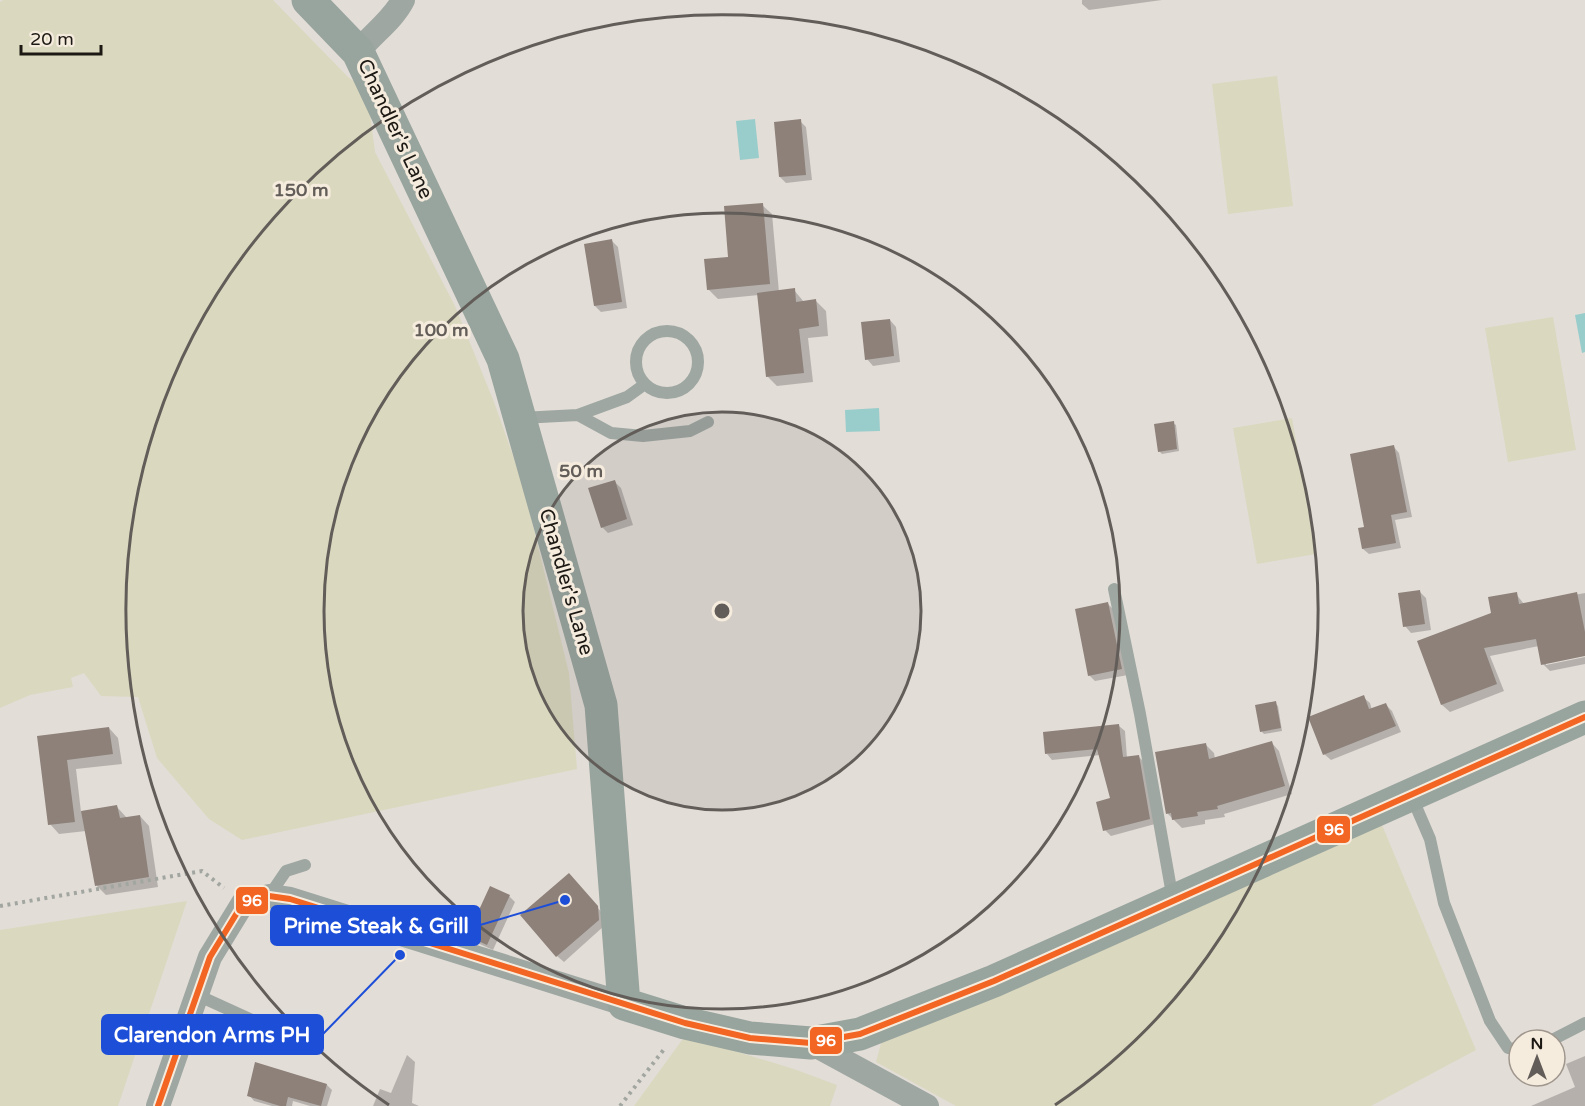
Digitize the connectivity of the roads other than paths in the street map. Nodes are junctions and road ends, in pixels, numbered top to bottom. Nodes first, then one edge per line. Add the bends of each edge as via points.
1 (308, 0) edge
2 (403, 0) edge
3 (358, 52) junction
4 (645, 384) junction
5 (578, 415) junction
6 (520, 418) junction
7 (708, 422) dead end
8 (1114, 589) dead end
9 (1585, 717) edge
10 (1411, 795) junction
11 (305, 865) dead end
12 (269, 896) junction
13 (1173, 901) junction
14 (197, 995) junction
15 (624, 1004) junction
16 (1585, 1023) edge
17 (1567, 1032) edge
18 (812, 1043) junction
19 (1507, 1046) edge
20 (314, 1048) dead end
21 (158, 1106) edge
22 (927, 1106) edge

1 - 3 street, Chandler's Lane
2 - 3 street via 395,14
3 - 6 street, Chandler's Lane via 503,359
4 - 4 lane via 663,394 683,390 697,374 698,353 693,344 676,332 656,333 647,338 640,346 635,366
4 - 5 lane via 627,397
5 - 6 lane
5 - 7 lane via 611,433 643,436 690,431
6 - 15 street, Chandler's Lane via 601,705
8 - 13 lane
9 - 10 street
10 - 13 street
10 - 19 lane via 1430,839 1444,903 1490,1021
11 - 12 lane via 286,871
12 - 14 street via 243,903 210,957
12 - 15 street via 290,899
13 - 18 street via 994,981 860,1034
14 - 20 lane
14 - 21 street
15 - 18 street via 750,1038
16 - 17 lane
18 - 22 street

